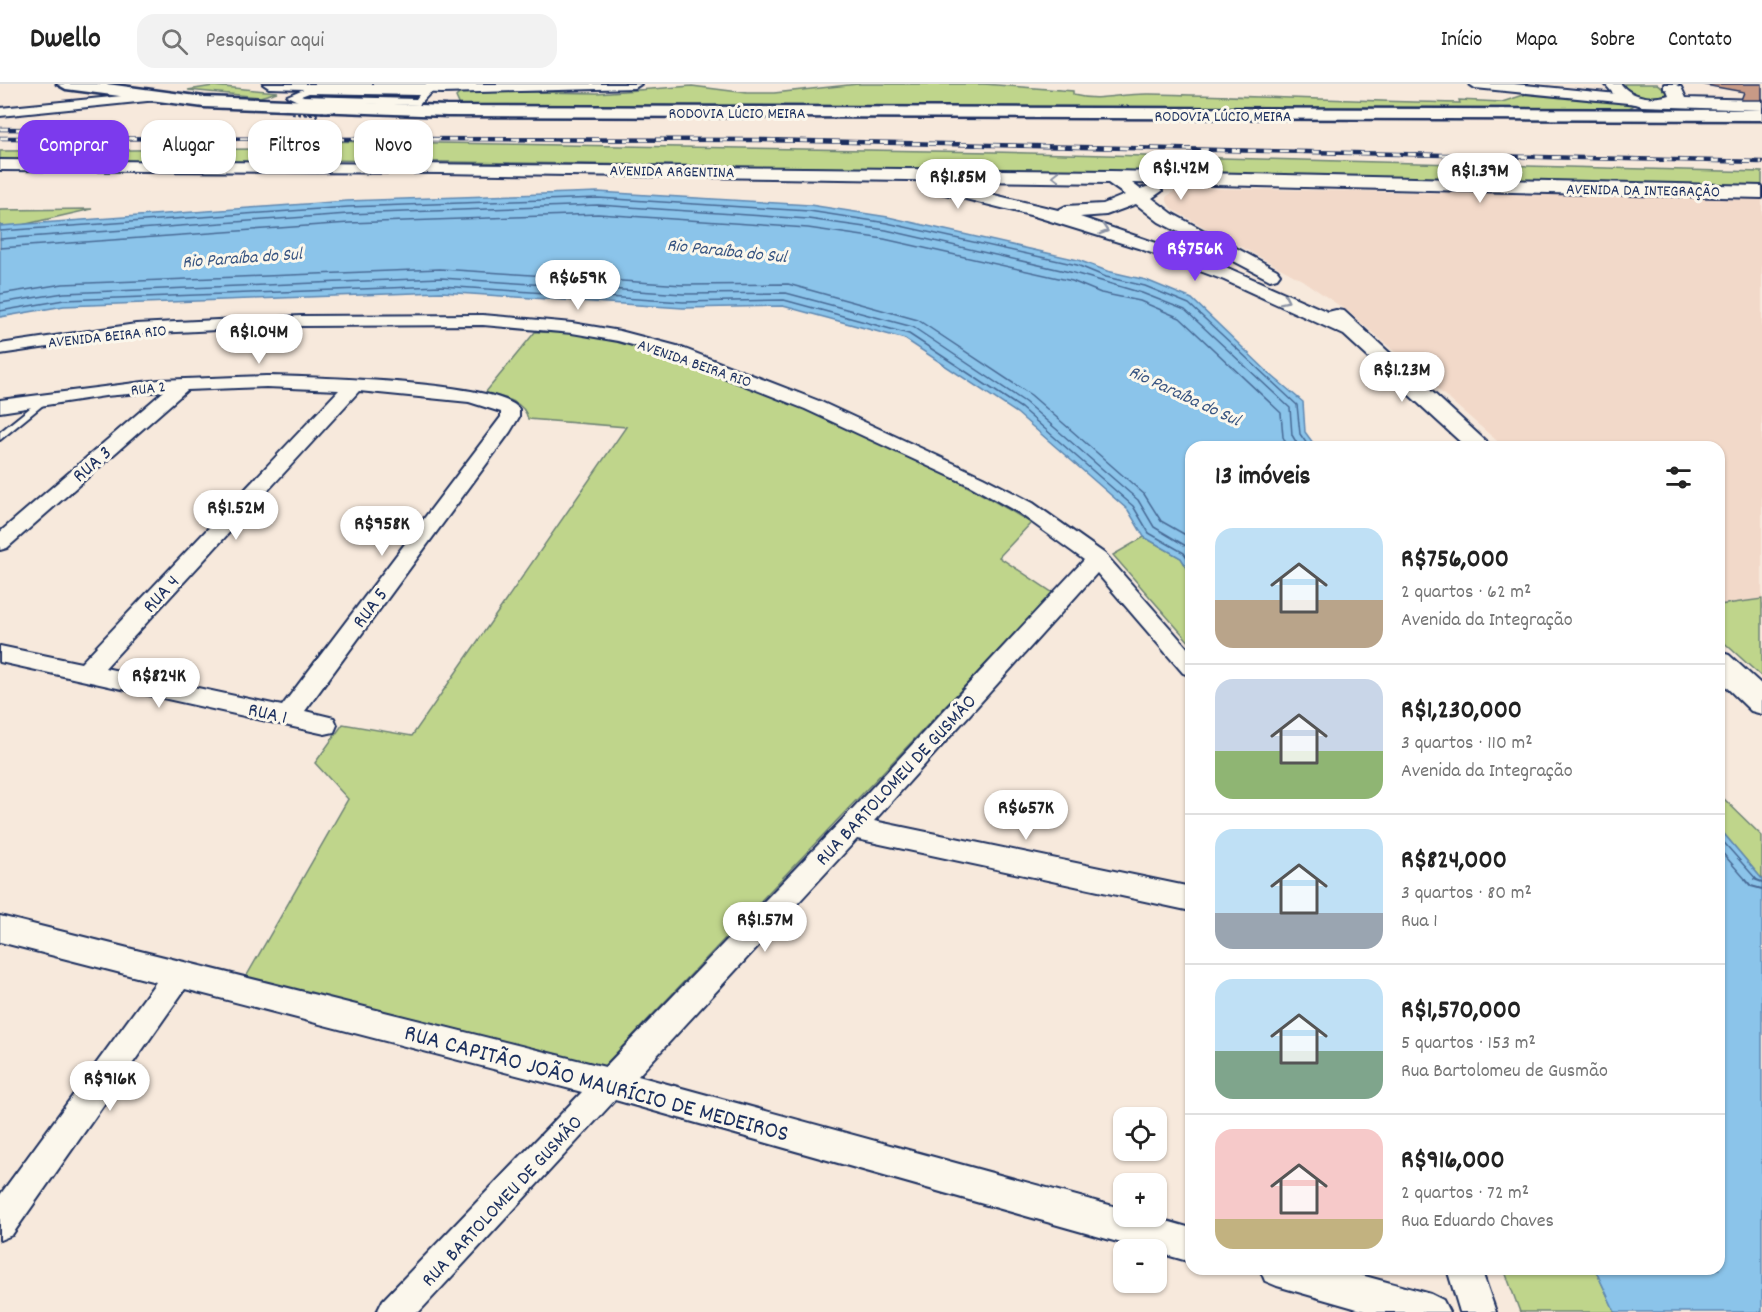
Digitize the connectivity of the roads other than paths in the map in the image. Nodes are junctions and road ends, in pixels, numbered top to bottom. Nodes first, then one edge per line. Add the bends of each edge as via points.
1 (66, 84) edge
2 (203, 84) edge
3 (269, 84) edge
4 (635, 84) edge
5 (1475, 84) edge
6 (297, 85) edge
7 (441, 86) edge
8 (1613, 88) edge
9 (1670, 90) edge
10 (132, 94) junction
11 (1586, 96) junction
12 (152, 97) junction
13 (419, 102) joint
14 (268, 105) junction
15 (1646, 105) junction
16 (1762, 105) edge
17 (447, 111) junction
18 (0, 112) edge
19 (1762, 115) edge
20 (1408, 116) junction
21 (1762, 122) edge
22 (0, 165) edge
23 (876, 172) junction
24 (1026, 176) junction
25 (1111, 176) junction
26 (1199, 180) junction
27 (1762, 192) edge
28 (1138, 197) junction
29 (1048, 212) junction
30 (1350, 330) junction
31 (0, 350) edge
32 (356, 383) junction
33 (183, 384) junction
34 (46, 398) junction
35 (0, 406) edge
36 (510, 409) joint
37 (0, 437) edge
38 (1473, 441) edge
39 (0, 543) edge
40 (1097, 559) junction
41 (0, 654) edge
42 (1185, 660) edge
43 (1725, 669) edge
44 (87, 672) junction
45 (1762, 703) edge
46 (287, 717) junction
47 (325, 725) dead end
48 (852, 827) junction
49 (1185, 895) edge
50 (0, 929) edge
51 (179, 973) junction
52 (611, 1084) junction
53 (0, 1223) edge
54 (1185, 1243) edge
55 (1298, 1275) edge
56 (1466, 1275) edge
57 (395, 1312) edge
58 (1431, 1312) edge
59 (1478, 1312) edge

1 - 10 main road, RODOVIA LÚCIO MEIRA
2 - 10 main road
3 - 6 street
4 - 7 street
5 - 11 street
6 - 7 street
6 - 14 street
7 - 17 street
8 - 11 street
8 - 15 street
9 - 15 street
9 - 16 street via 1709,105
10 - 12 main road, RODOVIA LÚCIO MEIRA
11 - 15 street
12 - 14 main road, RODOVIA LÚCIO MEIRA
12 - 18 street
13 - 13 street via 300,99 292,96 308,90 426,92
14 - 17 main road, RODOVIA LÚCIO MEIRA
15 - 19 main road, RODOVIA LÚCIO MEIRA
15 - 20 main road, RODOVIA LÚCIO MEIRA
17 - 20 main road, RODOVIA LÚCIO MEIRA
20 - 21 main road, RODOVIA LÚCIO MEIRA
22 - 23 street, AVENIDA ARGENTINA
23 - 24 street, AVENIDA DA INTEGRAÇÃO
23 - 29 street
25 -> 24 street, AVENIDA DA INTEGRAÇÃO
24 - 29 street via 1025,192
25 - 26 street, AVENIDA DA INTEGRAÇÃO
25 - 28 street
26 - 27 street, AVENIDA DA INTEGRAÇÃO
26 - 28 street
28 - 29 street via 1106,209
28 - 30 street via 1166,218 1302,291 1327,307
29 -> 30 street via 1212,268
30 - 38 street
31 - 40 street, AVENIDA BEIRA RIO via 136,330 301,321 483,320 620,336 671,350 812,405 976,481 1026,508
32 - 33 street, RUA 2
32 - 36 street, RUA 2 via 485,399
32 - 44 street, RUA 4
33 - 34 street, RUA 2
33 - 39 street, RUA 3
34 - 35 street, RUA 2
34 - 37 lane
36 - 46 street, RUA 5 via 503,428
40 - 42 street, AVENIDA BEIRA RIO
40 - 48 street, RUA BARTOLOMEU DE GUSMÃO
41 - 44 street, RUA 1
43 - 45 street
44 - 46 street, RUA 1
46 - 47 street, RUA 1
48 - 49 street
48 - 52 street, RUA BARTOLOMEU DE GUSMÃO
50 - 51 street, RUA CAPITÃO JOÃO MAURÍCIO DE MEDEIROS
51 - 52 street, RUA CAPITÃO JOÃO MAURÍCIO DE MEDEIROS
51 - 53 street
52 - 54 street, RUA CAPITÃO JOÃO MAURÍCIO DE MEDEIROS
52 - 57 street, RUA BARTOLOMEU DE GUSMÃO
55 - 58 street
56 - 59 street

